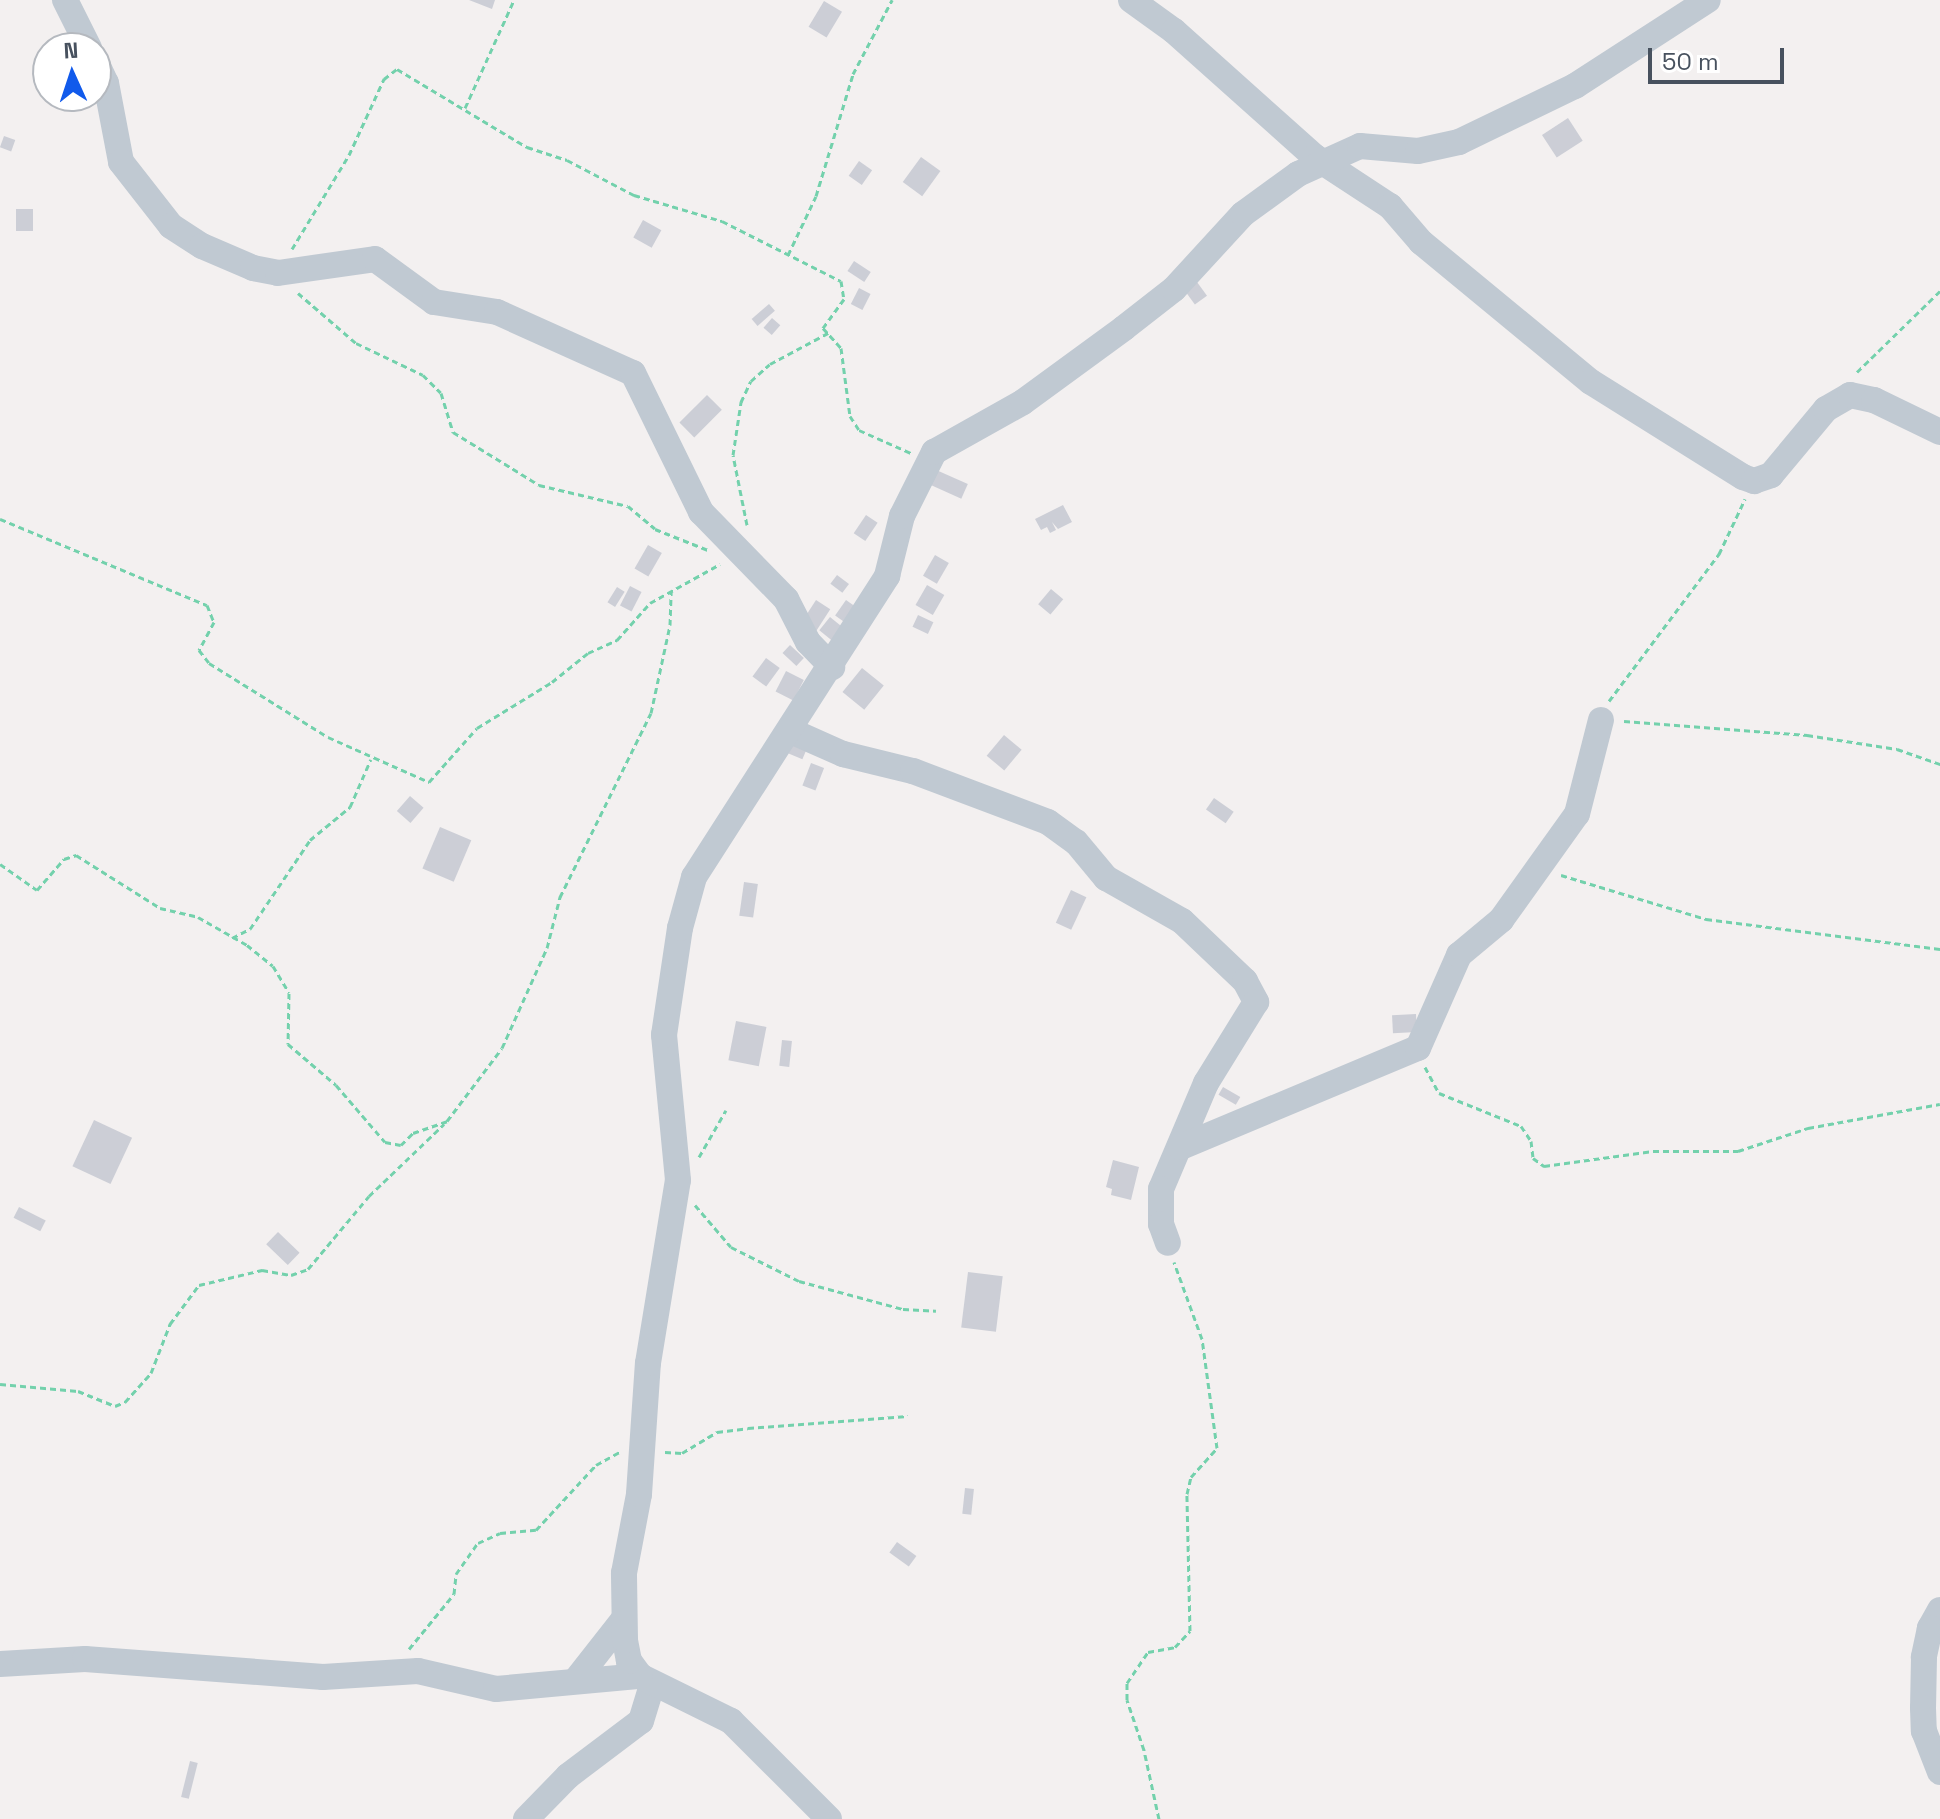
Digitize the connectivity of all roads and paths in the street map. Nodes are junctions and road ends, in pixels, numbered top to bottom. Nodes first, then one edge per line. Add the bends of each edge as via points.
1 (65, 0) edge
2 (514, 0) edge
3 (892, 0) edge
4 (1131, 0) edge
5 (1708, 0) edge
6 (81, 32) edge
7 (465, 108) junction
8 (112, 112) edge
9 (1322, 162) junction
10 (788, 255) junction
11 (282, 273) junction
12 (1940, 291) edge
13 (828, 333) junction
14 (1834, 401) junction
15 (1940, 432) edge
16 (924, 468) junction
17 (1754, 481) junction
18 (0, 519) edge
19 (742, 558) junction
20 (671, 591) junction
21 (832, 667) junction
22 (1601, 720) junction
23 (791, 731) junction
24 (371, 759) junction
25 (1940, 764) edge
26 (0, 864) edge
27 (1538, 866) junction
28 (232, 938) junction
29 (1940, 949) edge
30 (1418, 1048) junction
31 (1940, 1104) edge
32 (726, 1110) dead end
33 (447, 1121) junction
34 (1181, 1147) junction
35 (687, 1171) junction
36 (1168, 1243) joint
37 (936, 1311) dead end
38 (0, 1384) edge
39 (908, 1416) dead end
40 (644, 1440) junction
41 (1940, 1610) edge
42 (623, 1620) junction
43 (0, 1664) edge
44 (386, 1671) junction
45 (576, 1680) junction
46 (646, 1681) junction
47 (1940, 1772) edge
48 (526, 1819) edge
49 (829, 1819) edge
50 (1159, 1819) edge

1 - 6 street
2 - 7 path
3 - 10 path via 853,74 816,196
4 - 9 street via 1174,31
5 - 9 street via 1575,86 1459,142 1418,151 1360,146
7 - 10 path via 527,147 567,160 634,195 722,221
7 - 11 path via 407,72 390,72
8 - 11 street via 121,162 164,218 221,257
9 - 16 street via 1243,214 1174,289 1124,328 1023,402 934,452
9 - 17 street via 1390,206 1421,242 1591,382
10 - 13 path via 845,286 844,299 823,327
11 - 19 path via 356,343 423,375 441,393 453,432 539,485 628,506 655,529 692,548
11 - 19 street via 375,259 434,302 497,312 633,373 701,512
12 - 14 path
13 - 16 path via 841,348 850,416 859,430 898,443
13 - 19 path via 770,364 751,381 741,402 733,455
14 - 15 street via 1861,395
14 - 17 street via 1771,475
16 - 21 street via 902,516 887,576
17 - 22 path via 1719,554 1616,691
18 - 24 path via 207,605 214,622 200,645 202,656 292,710 310,728
19 - 20 path
19 - 21 street via 786,599 808,642
20 - 24 path via 650,603 617,640 588,653 477,728 433,782
20 - 33 path via 670,625 651,713 560,897 547,948 502,1048
21 - 23 street
22 - 25 path via 1807,735 1897,749
22 - 27 street via 1577,814
23 - 34 street via 843,754 913,771 1048,822 1076,842 1106,878 1182,921 1227,960 1256,1002 1206,1083
23 - 35 street via 694,877 680,928 664,1035
24 - 28 path via 350,807 310,840 250,929
26 - 28 path via 41,890 64,859 76,855 129,892 160,908 198,917
27 - 29 path via 1706,919
27 - 30 street via 1529,887 1494,928 1459,955
28 - 33 path via 260,954 282,979 292,1008 288,1044 336,1085 385,1142 397,1147 413,1133
30 - 31 path via 1439,1093 1513,1120 1531,1141 1533,1158 1544,1166 1653,1151 1738,1151 1808,1128
30 - 34 street
32 - 35 path
33 - 38 path via 369,1196 308,1269 291,1275 262,1270 199,1285 170,1324 151,1373 125,1402 115,1406 78,1391
34 - 36 street via 1161,1189 1161,1224
35 - 37 path via 719,1234 746,1256 808,1284 903,1309
35 - 40 street via 648,1363
36 - 50 path via 1202,1339 1217,1448 1191,1477 1187,1494 1190,1631 1175,1647 1148,1652 1127,1683
39 - 40 path via 717,1432 677,1453
40 - 42 street via 624,1573
40 - 44 path via 605,1457 536,1530 500,1533 478,1543 456,1574 451,1598
41 - 47 street via 1924,1657 1923,1708 1924,1731
42 - 45 street
42 - 46 street via 629,1661
43 - 44 street via 85,1659 323,1677
44 - 45 street via 433,1673 496,1689
45 - 46 street
46 - 48 street via 641,1721 568,1776
46 - 49 street via 731,1721

